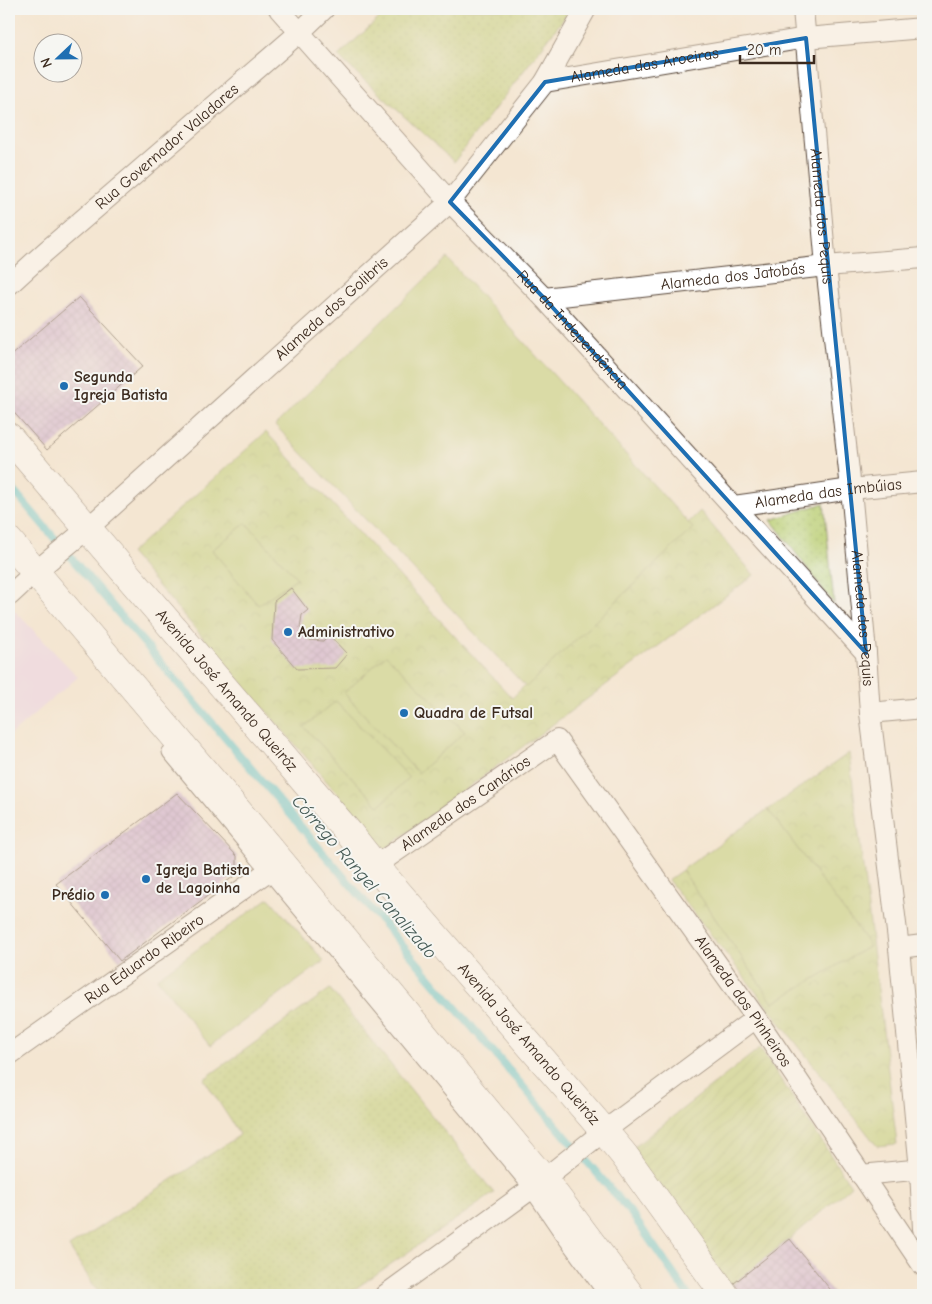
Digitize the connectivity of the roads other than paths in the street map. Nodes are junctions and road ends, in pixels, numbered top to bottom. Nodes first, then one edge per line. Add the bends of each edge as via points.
1 (279, 9) edge
2 (324, 9) edge
3 (586, 9) edge
4 (803, 9) edge
5 (923, 28) edge
6 (300, 32) junction
7 (806, 38) junction
8 (545, 82) junction
9 (450, 202) junction
10 (923, 258) edge
11 (826, 266) junction
12 (9, 286) edge
13 (544, 298) junction
14 (9, 437) edge
15 (923, 482) edge
16 (851, 490) junction
17 (734, 506) junction
18 (82, 533) junction
19 (9, 541) edge
20 (9, 559) edge
21 (37, 571) junction
22 (9, 596) edge
23 (866, 653) junction
24 (923, 708) edge
25 (870, 713) junction
26 (557, 740) joint
27 (275, 866) junction
28 (375, 866) junction
29 (923, 945) edge
30 (899, 948) junction
31 (756, 1018) junction
32 (12, 1047) edge
33 (599, 1136) junction
34 (922, 1170) edge
35 (861, 1175) junction
36 (544, 1180) junction
37 (923, 1229) edge
38 (923, 1266) edge
39 (385, 1295) edge
40 (608, 1295) edge
41 (630, 1295) edge
42 (724, 1295) edge

1 - 6 street, Rua da Independência
2 - 6 street, Rua Governador Valadares
3 - 8 street, Alameda dos Golibris
4 - 7 street, Alameda dos Pequis
5 - 7 street, Alameda das Aroeiras
6 - 9 street, Rua da Independência
6 - 12 street, Rua Governador Valadares
7 - 8 street, Alameda das Aroeiras
7 - 11 street, Alameda dos Pequis
8 - 9 street, Alameda dos Golibris
9 - 13 street, Rua da Independência
9 - 18 street, Alameda dos Golibris
10 - 11 street, Alameda dos Jatobás
11 - 13 street, Alameda dos Jatobás
11 - 16 street, Alameda dos Pequis
13 - 17 street, Rua da Independência
14 - 18 main road, Avenida José Amando Queiróz
15 - 16 street, Alameda das Imbúias
16 - 17 street, Alameda das Imbúias
16 - 23 street, Alameda dos Pequis
17 - 23 street, Rua da Independência
18 - 21 street, Alameda dos Golibris
18 - 28 main road, Avenida José Amando Queiróz
19 - 21 main road
20 - 21 street
21 - 22 street, Alameda dos Golibris
21 - 27 main road
23 - 25 street, Alameda dos Pequis
24 - 25 street
25 - 30 street, Alameda dos Pequis
26 - 28 street, Alameda dos Canários
26 - 31 street, Alameda dos Pinheiros
27 - 32 street, Rua Eduardo Ribeiro
27 - 36 main road
28 - 33 main road, Avenida José Amando Queiróz
29 - 30 street
30 - 34 street, Alameda dos Pequis
31 - 33 street
31 - 35 street, Alameda dos Pinheiros
33 - 36 street
33 - 42 main road, Avenida José Amando Queiróz via 624,1155
34 - 35 street
34 - 37 street, Alameda dos Pequis
35 - 38 street, Alameda dos Pinheiros
36 - 39 street
36 - 40 street
36 - 41 main road

